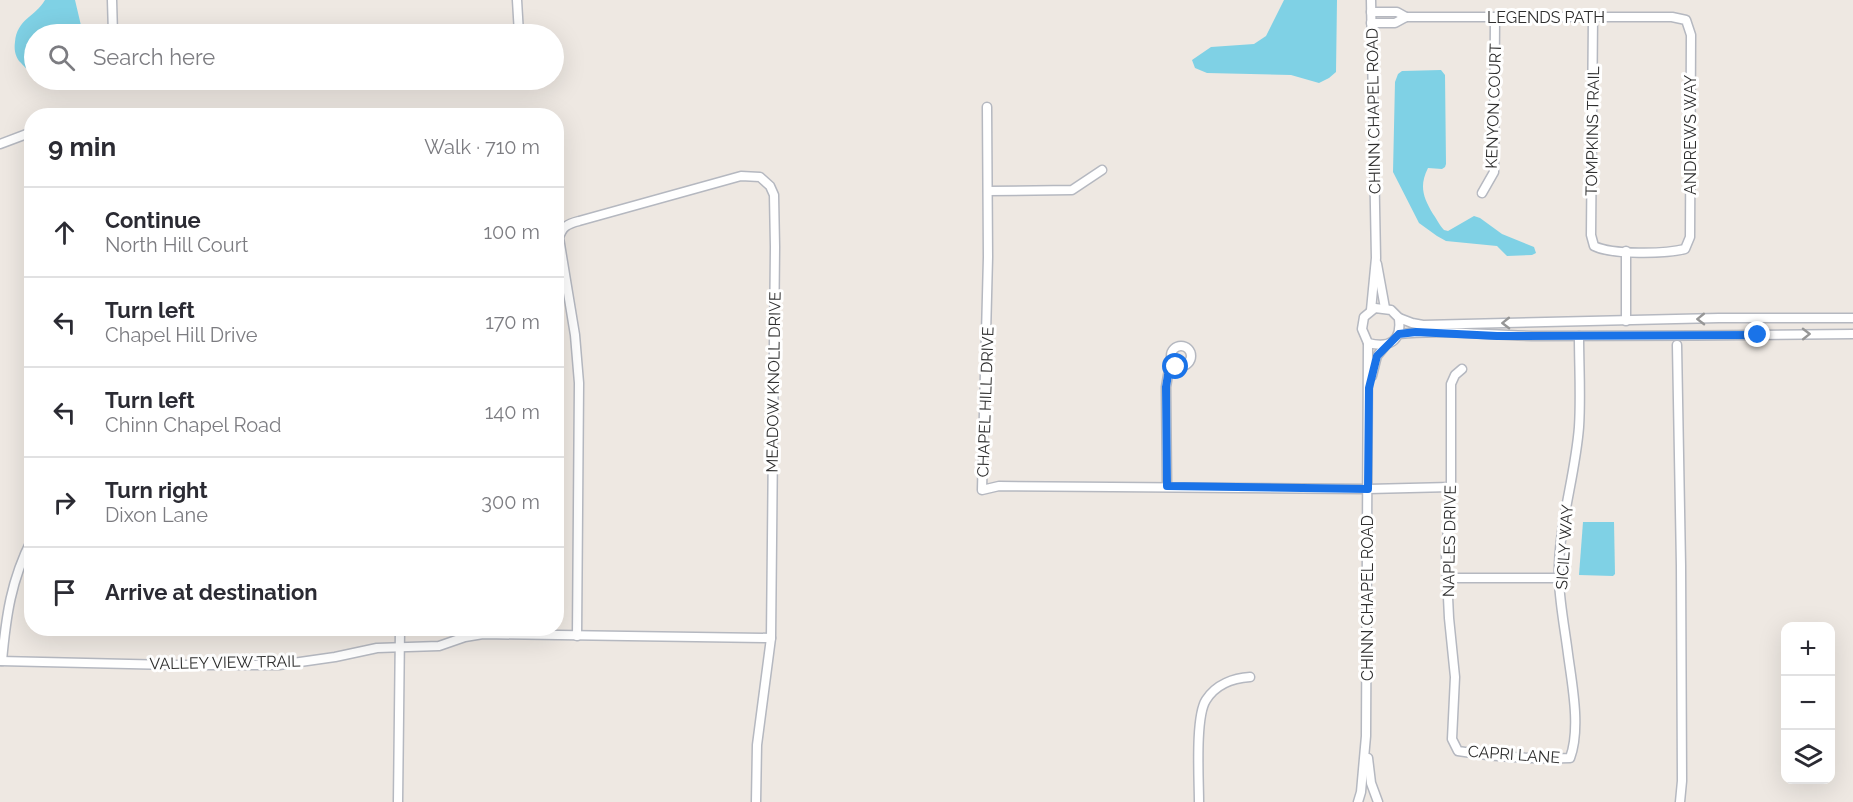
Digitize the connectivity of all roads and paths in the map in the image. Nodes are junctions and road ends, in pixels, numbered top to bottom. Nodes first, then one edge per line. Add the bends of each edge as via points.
1 (112, 0) edge
2 (517, 0) edge
3 (1371, 0) edge
4 (1371, 12) junction
5 (1593, 16) junction
6 (1406, 17) junction
7 (1495, 17) junction
8 (1686, 20) joint
9 (1371, 23) junction
10 (113, 24) edge
11 (518, 24) edge
12 (987, 107) dead end
13 (24, 135) edge
14 (0, 144) edge
15 (1102, 170) dead end
16 (988, 191) junction
17 (1482, 193) dead end
18 (564, 226) edge
19 (1626, 251) junction
20 (1376, 258) junction
21 (564, 271) edge
22 (1385, 308) junction
23 (1371, 310) junction
24 (1399, 318) junction
25 (1853, 318) edge
26 (1760, 319) junction
27 (1626, 321) junction
28 (1399, 334) junction
29 (1853, 334) edge
30 (1758, 335) junction
31 (1579, 336) junction
32 (1368, 344) junction
33 (1677, 345) dead end
34 (1385, 346) junction
35 (1176, 367) dead end
36 (1462, 369) dead end
37 (1369, 388) junction
38 (1167, 486) junction
39 (1451, 487) junction
40 (1368, 489) junction
41 (24, 558) edge
42 (1447, 578) junction
43 (1559, 578) junction
44 (400, 636) edge
45 (471, 636) edge
46 (564, 636) edge
47 (577, 636) junction
48 (771, 638) junction
49 (400, 647) junction
50 (1, 661) edge
51 (1250, 677) dead end
52 (1366, 736) junction
53 (1458, 751) joint
54 (1570, 758) joint
55 (398, 802) edge
56 (756, 802) edge
57 (1199, 802) edge
58 (1358, 802) edge
59 (1378, 802) edge
60 (1680, 802) edge

1 - 10 street
2 - 11 street
3 - 4 street, CHINN CHAPEL ROAD
4 - 6 street, LEGENDS PATH via 1397,12
4 - 9 street, CHINN CHAPEL ROAD
5 - 7 street, LEGENDS PATH
5 - 8 street, LEGENDS PATH
5 - 19 street, TOMPKINS TRAIL via 1591,235 1594,246 1604,251
6 - 7 street, LEGENDS PATH
6 - 9 street, LEGENDS PATH via 1395,23
7 - 17 street, KENYON COURT via 1494,172
8 - 19 street, ANDREWS WAY via 1691,35 1690,237 1685,249 1673,252
9 - 20 street, CHINN CHAPEL ROAD
12 - 16 street, CHAPEL HILL DRIVE
13 - 14 street
15 - 16 street via 1072,190
16 - 38 street, CHAPEL HILL DRIVE via 982,490 999,486
18 - 48 street, MEADOW KNOLL DRIVE via 741,176 760,177 770,186 775,201
19 - 27 street
20 - 22 street, CHINN CHAPEL ROAD
20 - 23 street, CHINN CHAPEL ROAD
21 - 47 street, MEADOW KNOLL DRIVE via 579,382
22 - 23 street
22 - 24 street
23 - 32 street via 1362,323
27 -> 24 street via 1423,325
24 - 28 street
25 - 26 street
26 -> 27 street
26 - 30 street
28 - 31 street
28 - 34 street
30 -> 29 street
30 - 31 street
31 - 43 street, SICILY WAY via 1579,426 1563,519
32 - 34 street
32 - 37 street, CHINN CHAPEL ROAD
33 - 60 street
34 - 37 street, CHINN CHAPEL ROAD via 1377,356
35 - 38 street via 1168,375 1166,387
36 - 39 street, NAPLES DRIVE via 1451,384
37 - 40 street, CHINN CHAPEL ROAD
38 - 40 street, CHAPEL HILL DRIVE
39 - 40 street, CHAPEL HILL DRIVE
39 - 42 street, NAPLES DRIVE
40 - 52 street, CHINN CHAPEL ROAD
41 - 50 street via 8,602
42 - 43 street
42 - 53 street, NAPLES DRIVE via 1455,678 1452,739
43 - 54 street, SICILY WAY via 1573,687 1574,748
44 - 49 street
45 - 49 street, VALLEY VIEW TRAIL via 439,646
46 - 47 street, VALLEY VIEW TRAIL
47 - 48 street, VALLEY VIEW TRAIL
48 - 56 street, MEADOW KNOLL DRIVE via 757,745
49 - 50 street, VALLEY VIEW TRAIL via 279,665
49 - 55 street
51 - 57 street via 1233,678 1206,700 1201,717
52 - 58 street, CHINN CHAPEL ROAD
52 - 59 street, CHINN CHAPEL ROAD via 1371,783
53 - 54 street, CAPRI LANE

